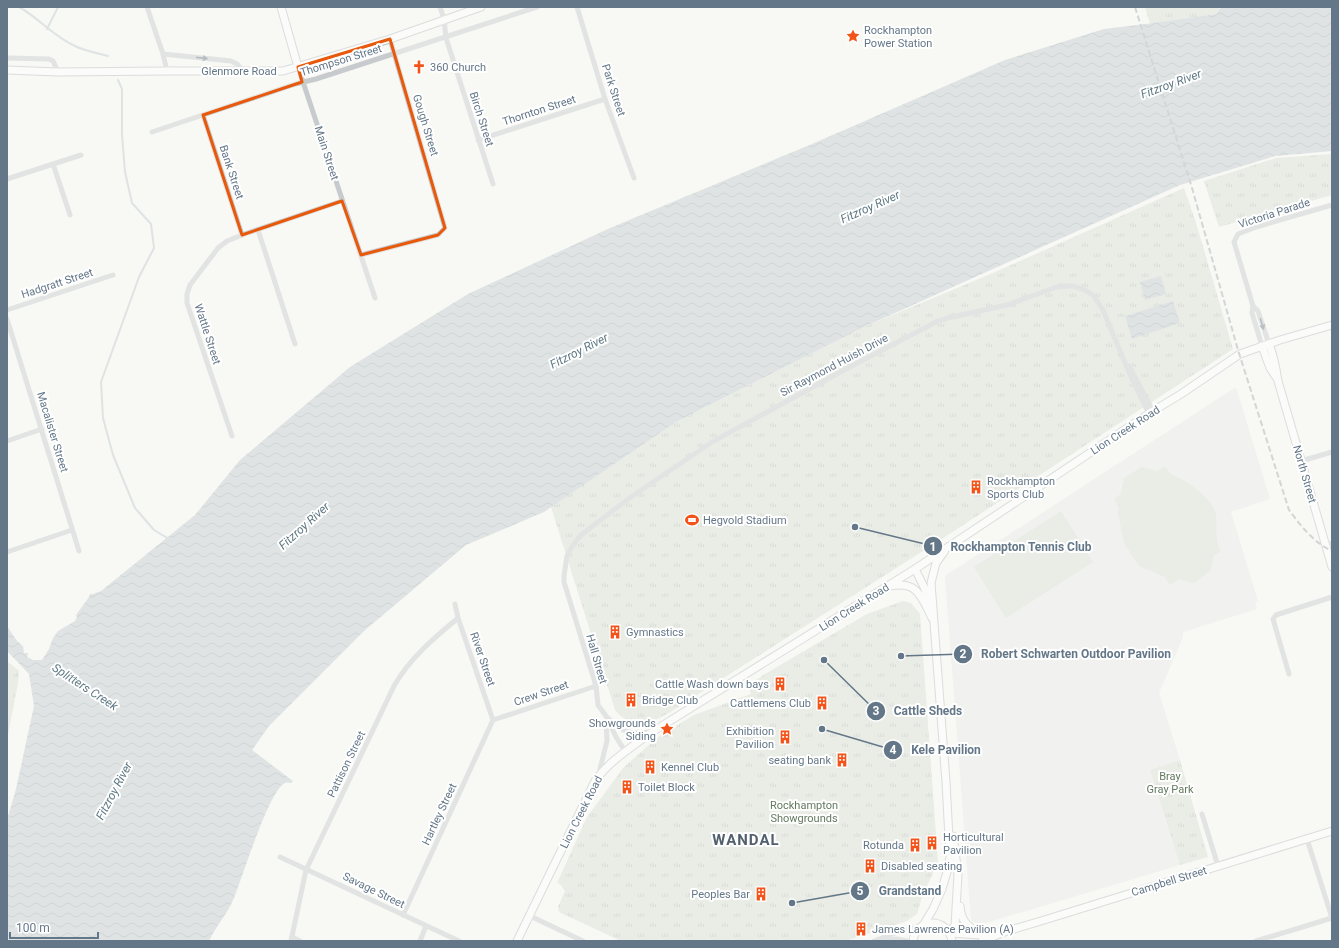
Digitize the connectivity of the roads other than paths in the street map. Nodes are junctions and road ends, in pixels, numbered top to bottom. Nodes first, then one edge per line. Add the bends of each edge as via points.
1 (147, 7) edge
2 (281, 7) edge
3 (440, 7) edge
4 (481, 7) edge
5 (537, 7) edge
6 (577, 7) edge
7 (444, 19) junction
8 (446, 38) junction
9 (390, 39) junction
10 (163, 54) junction
11 (394, 54) junction
12 (7, 58) edge
13 (298, 67) junction
14 (7, 70) edge
15 (167, 71) junction
16 (243, 71) junction
17 (58, 72) junction
18 (303, 82) junction
19 (605, 99) junction
20 (203, 115) junction
21 (152, 132) dead end
22 (478, 140) junction
23 (81, 155) dead end
24 (53, 164) junction
25 (634, 178) dead end
26 (7, 179) edge
27 (493, 184) dead end
28 (342, 201) junction
29 (1332, 205) edge
30 (70, 215) dead end
31 (258, 230) junction
32 (242, 235) junction
33 (1236, 249) joint
34 (361, 255) junction
35 (113, 275) dead end
36 (375, 298) dead end
37 (7, 310) edge
38 (7, 319) edge
39 (1332, 325) edge
40 (295, 344) dead end
41 (1265, 345) junction
42 (1151, 413) junction
43 (42, 429) junction
44 (232, 436) dead end
45 (7, 441) edge
46 (1332, 452) edge
47 (1302, 462) junction
48 (72, 530) junction
49 (1324, 540) junction
50 (1332, 545) edge
51 (946, 548) junction
52 (79, 551) dead end
53 (7, 552) edge
54 (565, 566) joint
55 (1332, 567) edge
56 (915, 569) junction
57 (886, 587) junction
58 (1332, 597) edge
59 (455, 604) dead end
60 (458, 618) junction
61 (933, 622) junction
62 (1289, 674) dead end
63 (596, 686) junction
64 (606, 716) junction
65 (493, 720) junction
66 (652, 732) junction
67 (625, 751) junction
68 (602, 772) junction
69 (946, 782) junction
70 (1202, 814) dead end
71 (1332, 832) edge
72 (1307, 839) junction
73 (280, 858) dead end
74 (1218, 866) junction
75 (306, 870) junction
76 (958, 874) junction
77 (403, 916) junction
78 (530, 916) junction
79 (1332, 918) edge
80 (426, 926) junction
81 (922, 926) junction
82 (949, 932) junction
83 (982, 938) edge
84 (291, 939) edge
85 (300, 941) edge
86 (420, 941) edge
87 (459, 941) edge
88 (517, 941) edge
89 (583, 941) edge
90 (874, 941) edge
91 (884, 941) edge
92 (907, 941) edge
93 (913, 941) edge
94 (952, 941) edge
95 (1256, 941) edge

1 - 10 street
2 - 13 street, Main Street
3 - 7 street, Birch Street
4 - 7 street, Glenmore Road
5 - 8 street, Thompson Street
6 - 19 street, Park Street
7 - 8 street, Birch Street
7 - 9 street, Glenmore Road
8 - 11 street, Thompson Street
8 - 22 street, Birch Street
9 - 11 street, Gough Street
9 - 13 street, Glenmore Road
10 - 15 street
10 -> 16 street via 231,61
11 - 18 street, Thompson Street
11 - 34 street, Gough Street via 445,228 438,235
12 - 17 street via 49,59 53,61
13 - 16 street, Glenmore Road via 278,72
13 - 18 street, Main Street
14 - 17 street, Glenmore Road
15 - 16 street, Glenmore Road
15 - 17 street, Glenmore Road
18 - 20 street, Thompson Street
18 - 28 street, Main Street
19 - 22 street, Thornton Street
19 - 25 street, Park Street
20 - 21 street, Thompson Street
20 - 32 street, Bank Street
22 - 27 street, Birch Street
23 - 24 street
24 - 26 street
24 - 30 street
28 - 31 street
28 - 34 street, Main Street
29 - 33 street, Victoria Parade via 1238,234 1234,242
31 - 32 street
31 - 40 street
32 - 44 street, Wattle Street via 218,248 190,285 187,294 191,316
33 - 41 street, North Street via 1253,306 1258,311
34 - 36 street, Main Street
35 - 37 street, Hadgratt Street
38 - 43 street, Macalister Street
39 - 41 street, Lion Creek Road
41 - 42 street, Lion Creek Road via 1236,356
41 - 47 street, North Street via 1276,366
42 - 51 street, Lion Creek Road
42 - 54 street, Sir Raymond Huish Drive via 1121,354 1099,302 1085,290 1073,286 1057,287 1007,305 942,320 708,444 581,535 571,548
43 - 45 street
43 - 48 street, Macalister Street
46 - 47 street
47 - 49 street, North Street
48 - 52 street, Macalister Street
48 - 53 street
49 - 50 street
49 - 55 street, North Street
51 - 56 street, Lion Creek Road
51 - 61 street via 936,563 932,578
54 - 63 street, Hall Street via 564,582
56 - 57 street, Lion Creek Road
56 - 61 street via 925,590
57 - 61 street via 902,585 916,590
57 - 66 street, Lion Creek Road
58 - 62 street via 1276,615 1273,619
59 - 60 street, River Street
60 - 65 street, River Street
60 - 75 street, Pattison Street via 426,645 403,670
61 - 69 street
63 - 64 street, Hall Street via 598,705
63 - 65 street, Crew Street
64 - 66 street via 618,728 630,733
64 - 67 street, Hall Street
64 - 68 street via 607,740 600,769
65 - 77 street, Hartley Street
66 - 67 street, Lion Creek Road
67 - 68 street, Lion Creek Road
68 - 78 street, Lion Creek Road via 595,781
69 - 76 street
69 - 81 street via 950,856 947,872 933,909
70 - 74 street
71 - 72 street, Campbell Street
72 - 74 street, Campbell Street
72 - 79 street
73 - 75 street, Savage Street
74 - 83 street, Campbell Street
75 - 77 street, Savage Street
75 - 84 street, Pattison Street
76 - 82 street via 955,926
76 - 83 street via 960,914 963,921
77 - 80 street, Savage Street
78 - 88 street, Lion Creek Road
78 - 89 street
79 - 95 street
80 - 86 street
80 - 87 street, Savage Street
81 - 82 street via 935,923 945,927
81 - 90 street
81 - 93 street via 914,934
82 - 83 street, Campbell Street
82 - 94 street
84 - 85 street
91 - 92 street

